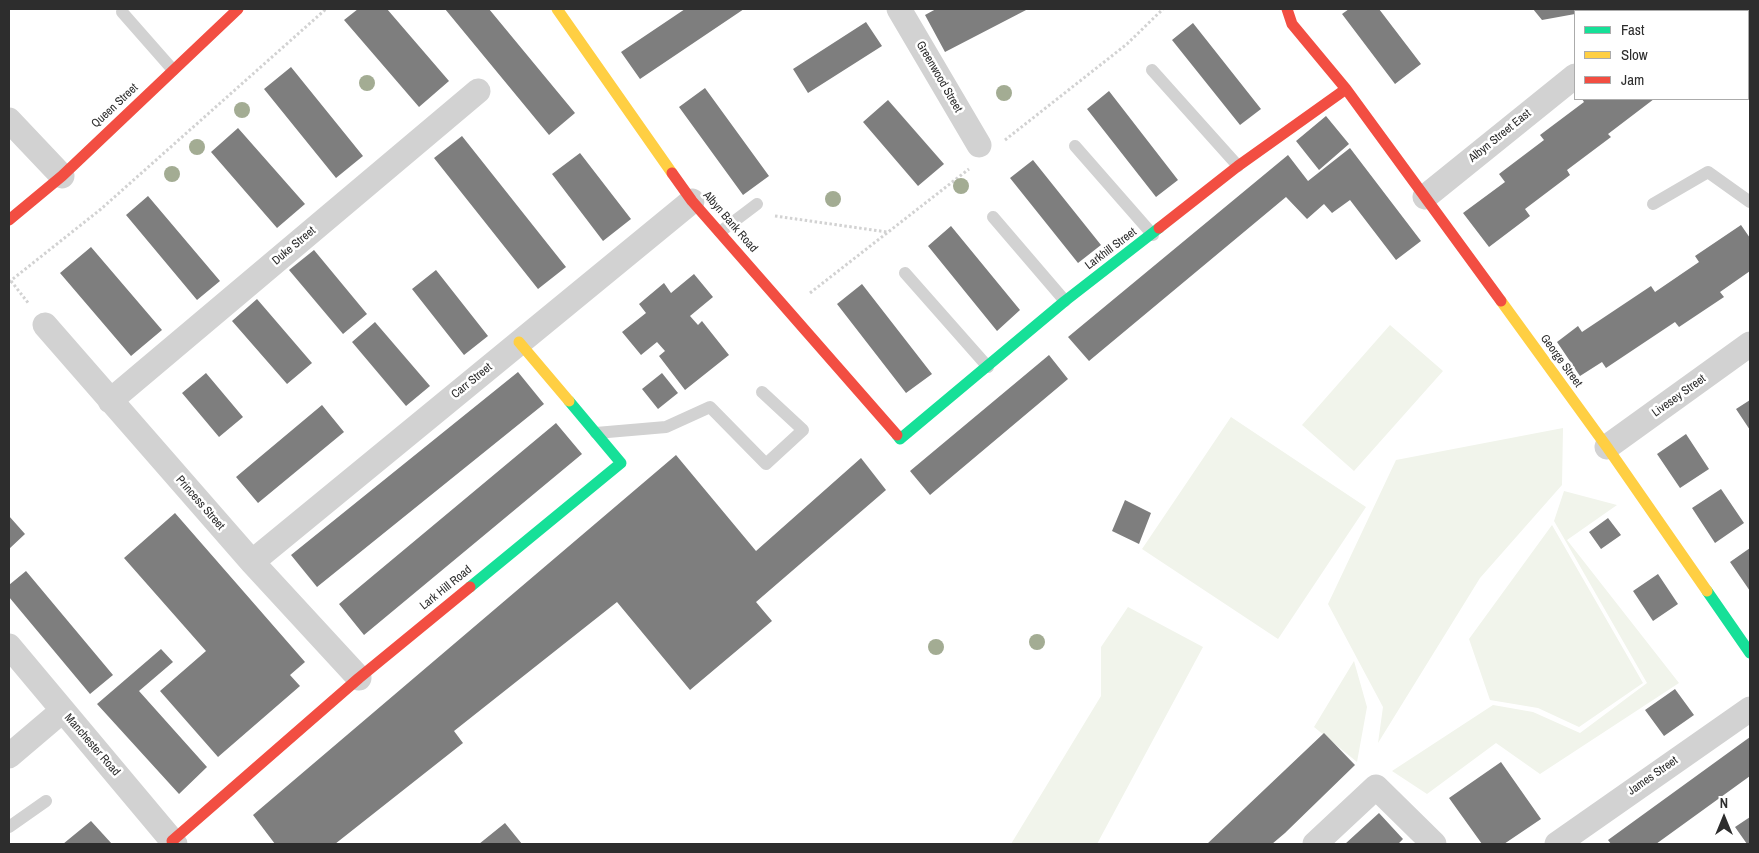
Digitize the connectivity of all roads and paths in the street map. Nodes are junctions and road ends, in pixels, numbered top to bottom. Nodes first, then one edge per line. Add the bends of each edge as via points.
1 (238, 9) edge
2 (326, 9) edge
3 (557, 9) edge
4 (898, 9) edge
5 (1287, 9) edge
6 (122, 12) dead end
7 (173, 70) junction
8 (1152, 70) dead end
9 (1574, 77) edge
10 (1346, 89) junction
11 (478, 91) dead end
12 (9, 120) edge
13 (979, 145) dead end
14 (1075, 146) dead end
15 (1238, 166) junction
16 (62, 176) junction
17 (1425, 197) junction
18 (692, 201) junction
19 (1750, 202) edge
20 (757, 204) dead end
21 (1653, 204) dead end
22 (745, 212) junction
23 (993, 217) dead end
24 (9, 220) edge
25 (720, 232) junction
26 (888, 232) dead end
27 (1153, 235) junction
28 (905, 273) dead end
29 (9, 282) edge
30 (1065, 301) junction
31 (45, 325) dead end
32 (519, 342) junction
33 (1750, 344) edge
34 (988, 367) junction
35 (762, 392) dead end
36 (110, 401) junction
37 (596, 432) junction
38 (900, 439) joint
39 (1607, 447) junction
40 (252, 562) junction
41 (9, 646) edge
42 (1750, 653) edge
43 (359, 678) junction
44 (1750, 709) edge
45 (62, 711) junction
46 (9, 756) edge
47 (46, 802) dead end
48 (9, 827) edge
49 (174, 842) edge
50 (1561, 843) edge
51 (1315, 844) edge
52 (1434, 844) edge

1 - 7 street, Queen Street
2 - 29 path via 101,209
3 - 18 street, Albyn Bank Road
4 - 13 street, Greenwood Street
5 - 10 street, George Street via 1292,24
6 - 7 lane
7 - 16 street, Queen Street
8 - 15 lane
9 - 17 street, Albyn Street East
10 - 15 street, Larkhill Street
10 - 17 street, George Street
11 - 36 street, Duke Street
12 - 16 street
14 - 27 lane
15 - 27 street, Larkhill Street
16 - 24 street, Queen Street
17 - 39 street, George Street
18 - 25 street, Albyn Bank Road
18 - 32 street, Carr Street
19 - 21 lane via 1708,172
20 - 22 lane
22 - 25 lane
22 - 26 path
23 - 30 lane
25 - 38 street, Albyn Bank Road
27 - 30 street, Larkhill Street
28 - 34 lane
30 - 34 street, Larkhill Street
31 - 36 street, Princess Street
32 - 37 street, Lark Hill Road
32 - 40 street, Carr Street
33 - 39 street, Livesey Street
34 - 38 street, Larkhill Street
35 - 37 lane via 803,430 766,464 710,407 666,427
36 - 40 street, Princess Street
37 - 43 street, Lark Hill Road via 620,463
39 - 42 street, George Street
40 - 43 street, Princess Street
41 - 45 street, Manchester Road
43 - 49 street, Lark Hill Road
44 - 50 street, James Street
45 - 46 street
45 - 49 street, Manchester Road
47 - 48 lane
51 - 52 street via 1376,787

